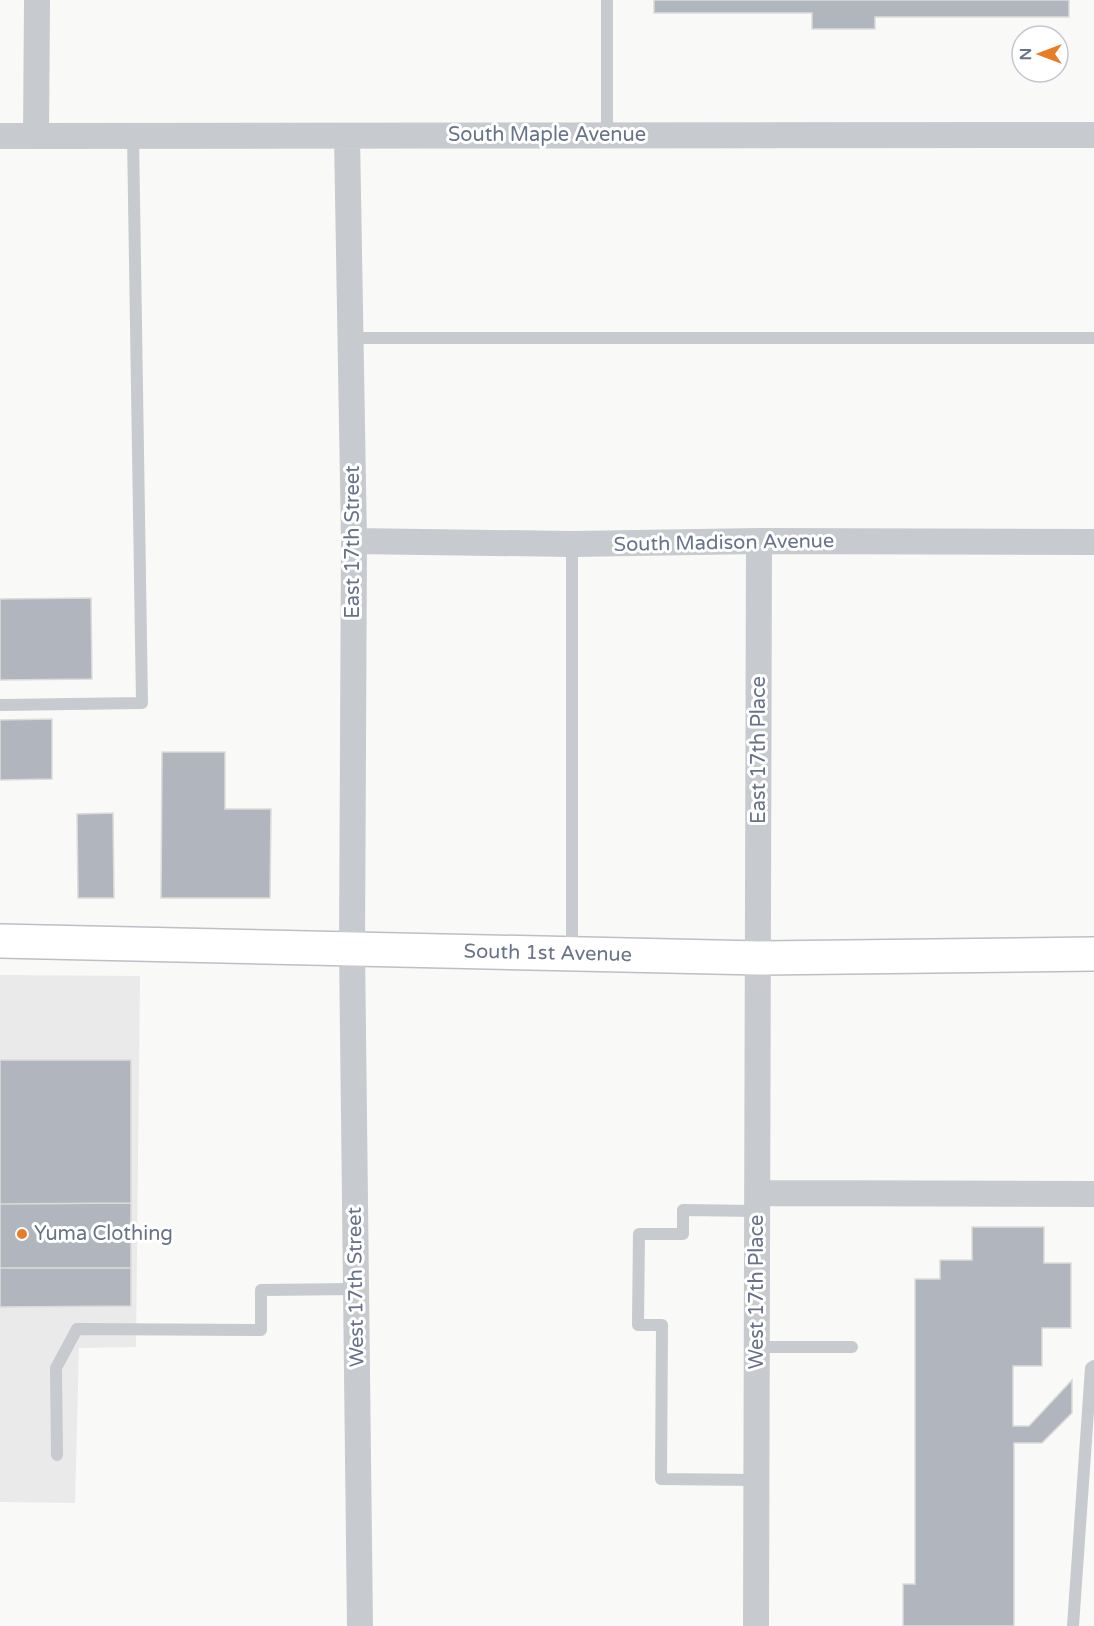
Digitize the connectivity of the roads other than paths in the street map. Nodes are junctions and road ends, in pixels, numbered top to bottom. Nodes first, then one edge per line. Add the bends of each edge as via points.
1 (37, 0) edge
2 (607, 0) edge
3 (346, 135) junction
4 (607, 135) junction
5 (1094, 135) edge
6 (0, 136) edge
7 (36, 136) junction
8 (133, 136) junction
9 (351, 338) junction
10 (1094, 338) edge
11 (354, 541) junction
12 (759, 541) junction
13 (1094, 542) edge
14 (572, 544) junction
15 (0, 705) edge
16 (0, 941) edge
17 (352, 948) junction
18 (572, 953) junction
19 (1094, 954) edge
20 (759, 958) junction
21 (1094, 1194) edge
22 (758, 1202) junction
23 (356, 1289) junction
24 (757, 1347) junction
25 (852, 1347) dead end
26 (1094, 1366) edge
27 (57, 1455) dead end
28 (756, 1480) junction
29 (360, 1626) edge
30 (756, 1626) edge
31 (1073, 1626) edge

1 - 7 street
2 - 4 lane
3 - 4 street, South Maple Avenue
3 - 8 street, South Maple Avenue
3 - 9 street, East 17th Street
4 - 5 street, South Maple Avenue
6 - 7 street, South Maple Avenue
7 - 8 street, South Maple Avenue
8 - 15 lane via 142,703
9 - 10 lane
9 - 11 street, East 17th Street
11 - 14 street, South Madison Avenue
11 - 17 street, East 17th Street
12 - 13 street, South Madison Avenue
12 - 14 street, South Madison Avenue
12 - 20 street, East 17th Place
14 - 18 lane
16 - 17 street, South 1st Avenue
17 - 18 street, South 1st Avenue
17 - 23 street, West 17th Street
18 - 20 street, South 1st Avenue
19 - 20 street, South 1st Avenue
20 - 22 street, West 17th Place
21 - 22 street
22 - 24 street, West 17th Place
22 - 28 lane via 683,1210 683,1234 639,1234 638,1325 662,1325 661,1479
23 - 27 lane via 261,1290 261,1330 77,1329 56,1368
23 - 29 street, West 17th Street
24 - 25 lane
24 - 28 street, West 17th Place
26 - 31 lane
28 - 30 street, West 17th Place

